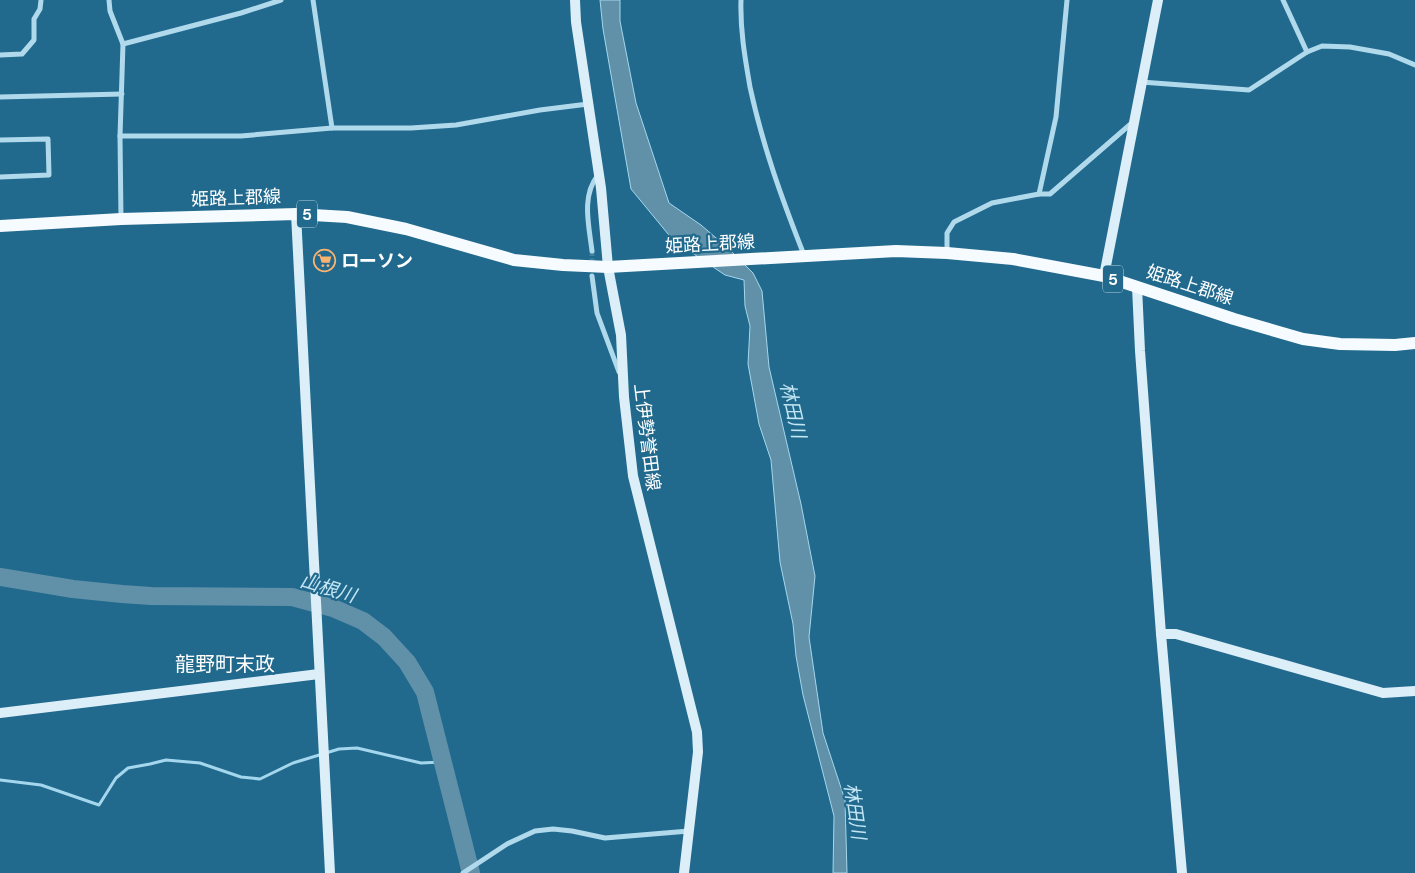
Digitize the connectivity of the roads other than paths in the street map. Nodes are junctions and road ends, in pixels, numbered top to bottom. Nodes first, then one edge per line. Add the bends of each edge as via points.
1 (41, 0) edge
2 (109, 0) edge
3 (281, 0) edge
4 (313, 0) edge
5 (575, 0) edge
6 (741, 0) edge
7 (1067, 0) edge
8 (1158, 0) edge
9 (1283, 0) edge
10 (123, 44) junction
11 (1307, 52) junction
12 (0, 56) edge
13 (1415, 65) edge
14 (1141, 82) junction
15 (122, 94) junction
16 (0, 97) edge
17 (588, 104) junction
18 (1133, 122) junction
19 (332, 128) junction
20 (120, 136) junction
21 (0, 140) edge
22 (599, 174) junction
23 (0, 177) edge
24 (1039, 194) junction
25 (296, 214) junction
26 (121, 218) junction
27 (0, 226) edge
28 (592, 251) tunnel mouth
29 (946, 253) junction
30 (804, 256) junction
31 (608, 267) junction
32 (592, 276) dead end
33 (1104, 276) junction
34 (1137, 286) junction
35 (1415, 343) edge
36 (624, 384) junction
37 (1161, 634) junction
38 (319, 674) junction
39 (1415, 691) edge
40 (0, 713) edge
41 (690, 831) junction
42 (330, 873) edge
43 (463, 873) edge
44 (684, 873) edge
45 (1182, 873) edge

1 - 12 street via 34,19 34,40 22,54
2 - 10 street
3 - 10 street
4 - 19 street
5 - 17 street, 上伊勢誉田線
6 - 30 street via 743,50 759,128
7 - 24 street via 1056,117
8 - 14 street
9 - 11 street
10 - 15 street
11 - 13 street via 1322,46 1350,47 1389,54
11 - 14 street via 1250,90
14 - 18 street
15 - 16 street
15 - 20 street
17 - 19 street via 456,125
17 - 22 street, 上伊勢誉田線
18 - 24 street via 1050,194
18 - 33 street
19 - 20 street via 241,136
20 - 26 street
21 - 23 street via 48,139 49,166 49,175
22 - 28 street via 592,182 588,196
22 - 31 street, 上伊勢誉田線
24 - 29 street via 992,203 954,222 948,233
25 - 26 main road, 姫路上郡線 / 5
25 - 31 main road, 姫路上郡線 / 5 via 346,217 406,229 514,260
25 - 38 street
26 - 27 main road, 姫路上郡線 / 5
29 - 30 main road, 姫路上郡線 / 5 via 896,251
29 - 33 main road, 姫路上郡線 / 5 via 1013,258
30 - 31 main road, 姫路上郡線 / 5
31 - 36 street, 上伊勢誉田線 via 621,335
32 - 36 street via 596,313
33 - 34 main road, 姫路上郡線 / 5
34 - 35 main road, 姫路上郡線 / 5 via 1303,339 1340,344
34 - 37 street
36 - 41 street, 上伊勢誉田線 via 633,476 697,732
37 - 39 street via 1176,634 1383,693
37 - 45 street
38 - 40 street
38 - 42 street
41 - 43 street via 605,838 553,829 536,831 507,844
41 - 44 street, 上伊勢誉田線

